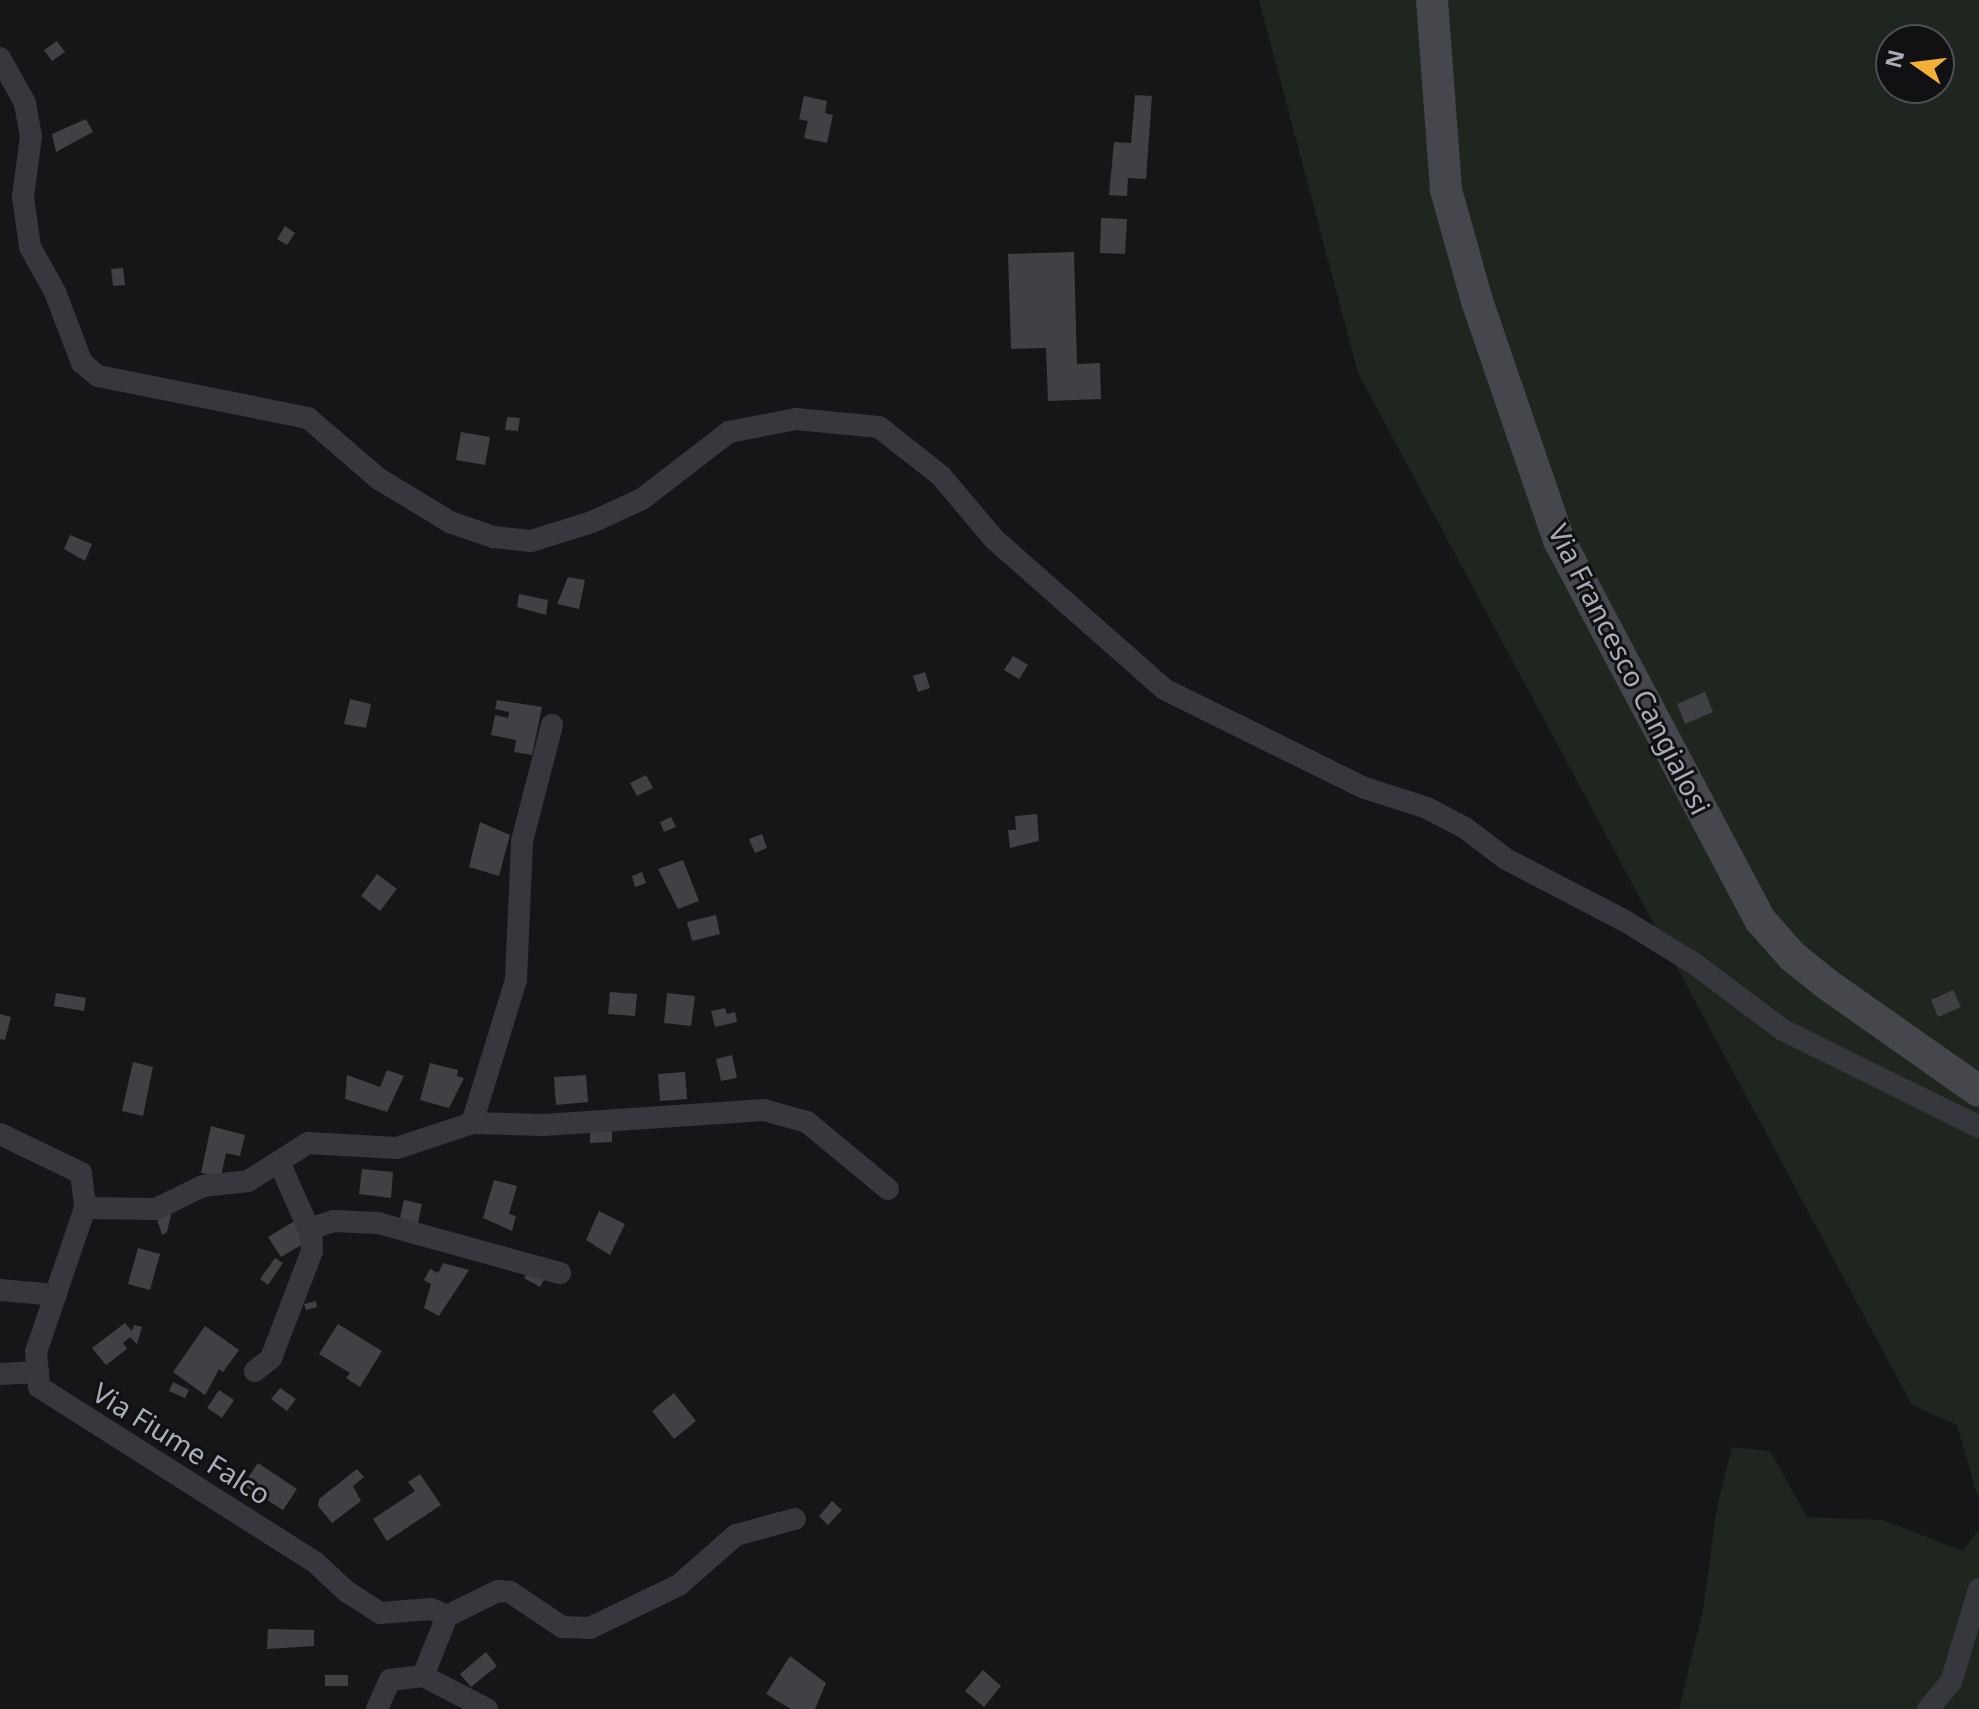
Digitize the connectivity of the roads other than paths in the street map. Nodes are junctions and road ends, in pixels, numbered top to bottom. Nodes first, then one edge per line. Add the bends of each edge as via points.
1 (1432, 0) edge
2 (0, 58) edge
3 (552, 725) dead end
4 (1979, 1091) edge
5 (472, 1123) junction
6 (1979, 1127) edge
7 (0, 1134) edge
8 (280, 1164) junction
9 (888, 1189) dead end
10 (85, 1208) junction
11 (309, 1229) junction
12 (560, 1273) dead end
13 (0, 1290) edge
14 (56, 1295) junction
15 (255, 1371) dead end
16 (38, 1372) junction
17 (0, 1374) edge
18 (795, 1519) dead end
19 (1979, 1589) edge
20 (447, 1616) junction
21 (423, 1676) junction
22 (377, 1709) edge
23 (487, 1709) edge
24 (1928, 1709) edge

1 - 4 street, Via Francesco Cangialosi via 1446,190 1477,301 1559,540 1761,921 1828,985
2 - 6 street via 25,103 31,136 23,197 30,247 55,292 82,363 98,376 308,418 379,479 438,515 493,537 531,541 642,499 729,432 796,419 879,427 941,476 994,539 1164,689 1362,787 1427,808 1465,828 1506,859 1695,964 1783,1030
3 - 5 street via 522,841 516,980
5 - 8 street via 397,1148 308,1143
5 - 9 street via 544,1125 764,1110 807,1122
7 - 10 street via 81,1173
8 - 10 street via 248,1181 203,1186 156,1209
8 - 11 street
10 - 14 street
11 - 12 street via 334,1221 378,1223
11 - 15 street via 310,1266 271,1358
13 - 14 street
14 - 16 street via 36,1352
16 - 17 street
16 - 20 street, Via Fiume Falco via 39,1387 315,1562 380,1613 431,1609
18 - 20 street via 736,1535 679,1585 590,1628 562,1627 510,1592 498,1591
19 - 24 street via 1951,1682
20 - 21 street
21 - 22 street via 390,1680
21 - 23 street

